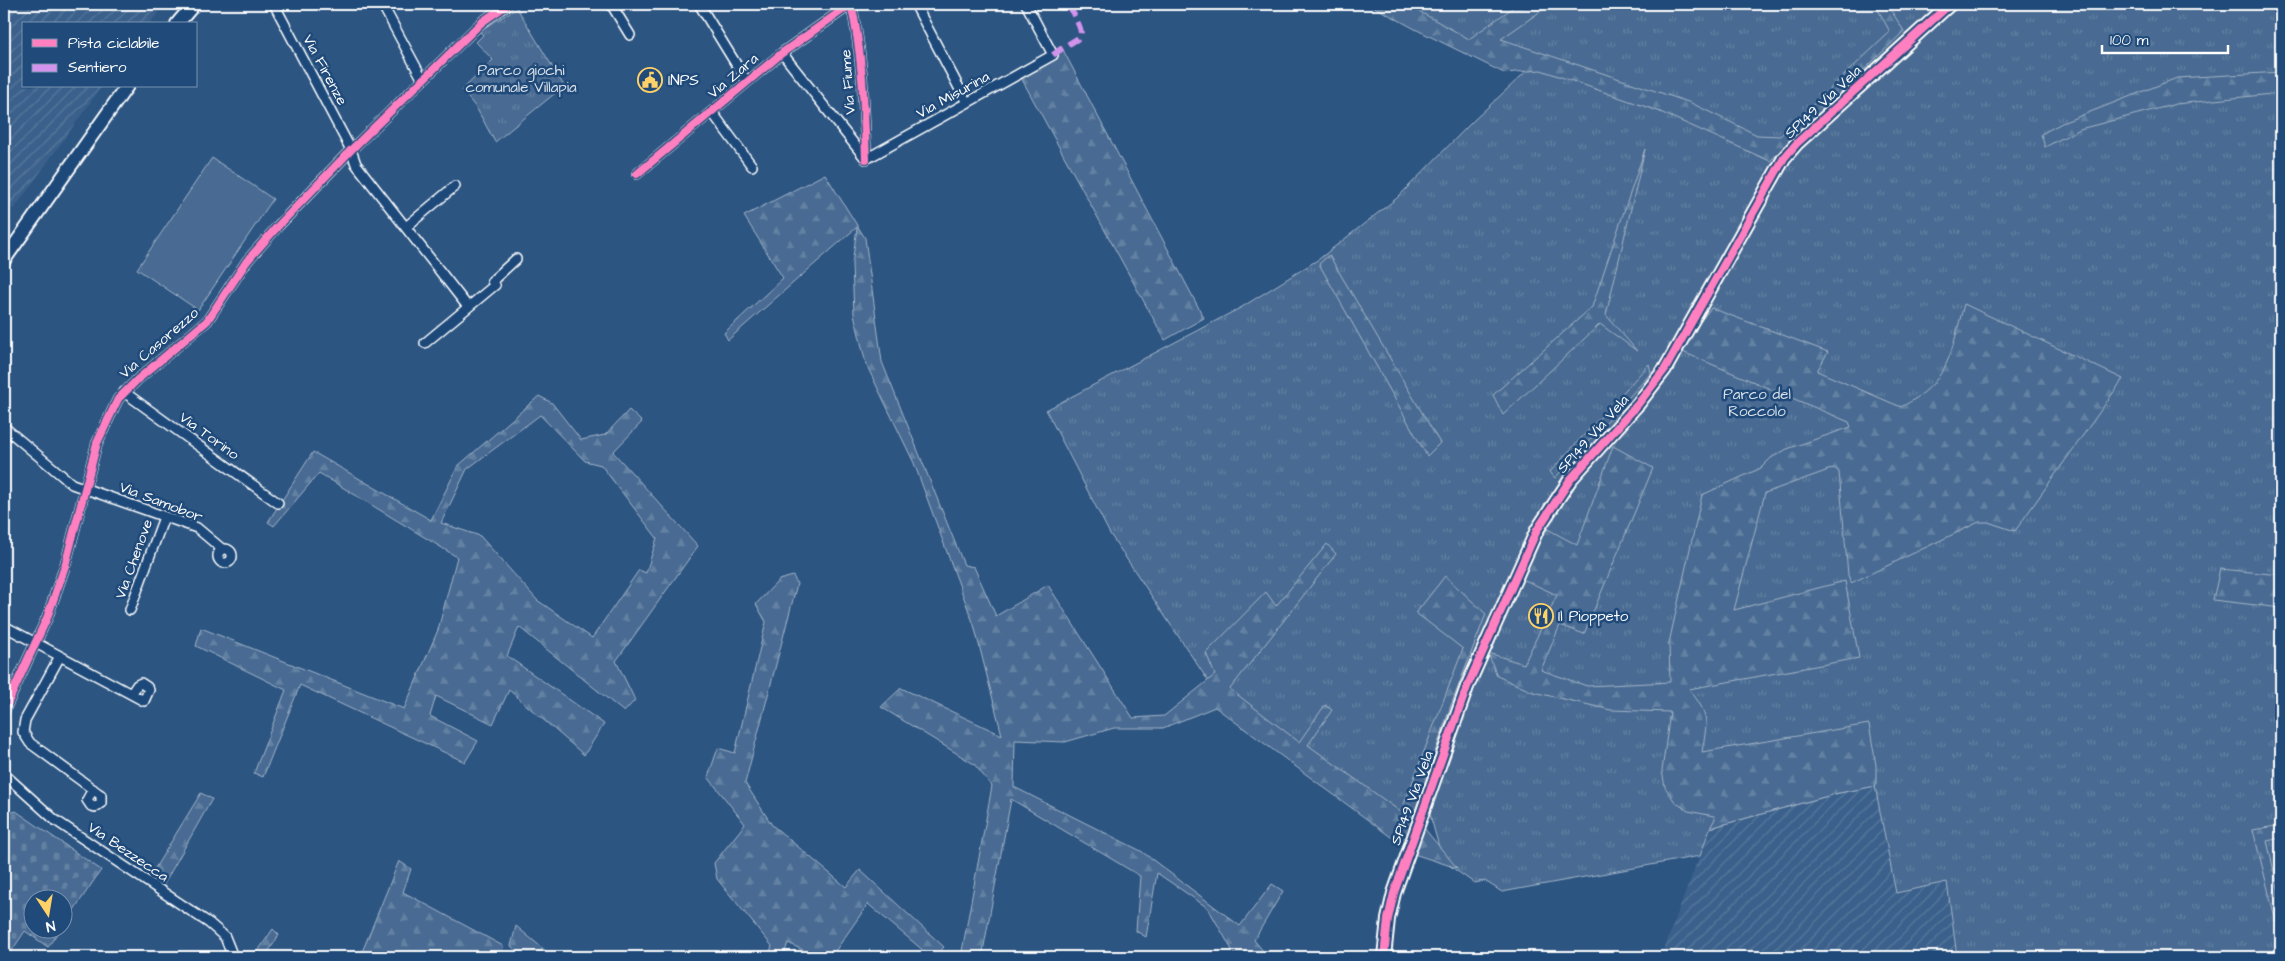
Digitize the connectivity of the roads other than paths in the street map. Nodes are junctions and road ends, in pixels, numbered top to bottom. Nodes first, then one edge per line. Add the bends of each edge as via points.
1 (194, 4) edge
2 (274, 4) edge
3 (382, 4) edge
4 (508, 4) edge
5 (611, 4) edge
6 (699, 4) edge
7 (850, 4) edge
8 (915, 4) edge
9 (1026, 4) edge
10 (1950, 4) edge
11 (179, 22) edge
12 (630, 35) dead end
13 (782, 53) junction
14 (424, 80) junction
15 (747, 82) junction
16 (125, 88) edge
17 (967, 103) junction
18 (712, 112) junction
19 (351, 150) junction
20 (866, 159) junction
21 (752, 166) dead end
22 (637, 174) dead end
23 (455, 186) dead end
24 (406, 227) junction
25 (516, 259) dead end
26 (4, 260) edge
27 (468, 307) junction
28 (425, 343) dead end
29 (124, 392) junction
30 (4, 427) edge
31 (85, 489) junction
32 (278, 503) dead end
33 (164, 517) junction
34 (222, 549) dead end
35 (130, 610) dead end
36 (4, 626) edge
37 (36, 644) junction
38 (60, 656) junction
39 (131, 694) dead end
40 (4, 710) edge
41 (4, 774) edge
42 (92, 789) dead end
43 (233, 956) edge
44 (1384, 957) edge

1 - 11 street
2 - 19 street, Via Firenze
3 - 14 street
4 - 14 street, Via Casorezzo via 482,22
5 - 12 street
6 - 15 street
7 - 13 street, Via Zara
7 - 20 street, Via Fiume via 858,32 862,67
8 - 17 street
9 - 17 street, Via Misurina via 1053,55
10 - 44 street, SP149 Via Vela via 1784,158 1665,369 1570,480 1544,517 1467,687 1394,893
13 - 15 street, Via Zara
13 - 20 street
14 - 19 street, Via Casorezzo
15 - 18 street, Via Zara
16 - 26 street
17 - 20 street, Via Misurina
18 - 21 street
18 - 22 street, Via Zara
19 - 24 street, Via Firenze via 356,164
19 - 29 street, Via Casorezzo via 254,254 207,321
23 - 24 street
24 - 27 street, Via Firenze
25 - 27 street via 492,281 495,285
27 - 28 street
29 - 31 street, Via Casorezzo via 100,434
29 - 32 street, Via Torino
30 - 31 street, Via Samobor via 68,482
31 - 33 street, Via Samobor
31 - 37 street, Via Casorezzo via 65,566
33 - 34 street, Via Samobor via 197,528
33 - 35 street, Via Chenove
36 - 37 street
37 - 38 street
37 - 40 street, Via Casorezzo
38 - 39 street
38 - 42 street via 25,720 23,732 30,742
41 - 43 street, Via Bezzecca via 55,820 209,923 225,937

